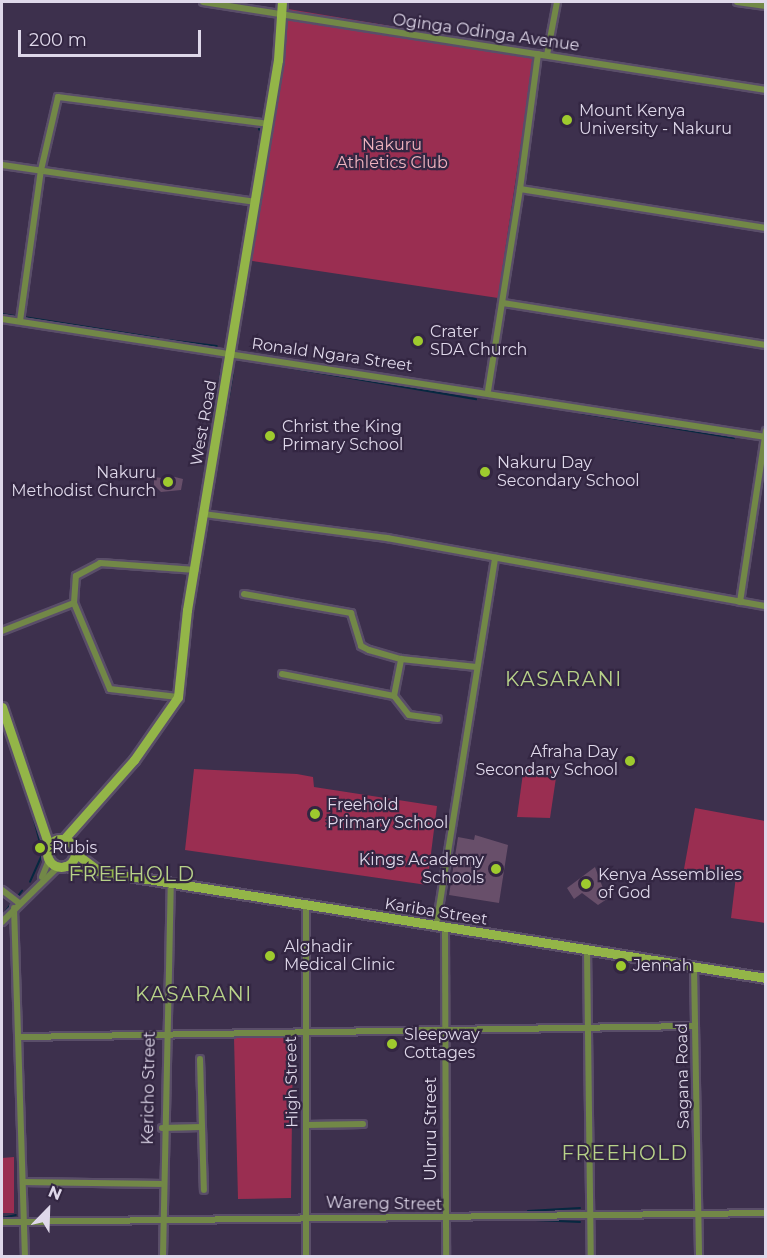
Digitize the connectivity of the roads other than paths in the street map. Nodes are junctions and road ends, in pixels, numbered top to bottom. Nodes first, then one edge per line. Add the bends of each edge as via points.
1 (203, 2) edge
2 (282, 2) edge
3 (557, 2) edge
4 (737, 2) edge
5 (765, 6) edge
6 (283, 15) junction
7 (538, 54) junction
8 (548, 55) junction
9 (765, 90) edge
10 (268, 124) junction
11 (2, 165) edge
12 (41, 170) junction
13 (520, 189) junction
14 (256, 202) junction
15 (765, 228) edge
16 (503, 303) junction
17 (2, 319) edge
18 (20, 321) junction
19 (765, 345) edge
20 (231, 354) junction
21 (488, 391) junction
22 (765, 431) edge
23 (765, 437) edge
24 (204, 514) junction
25 (495, 558) junction
26 (196, 570) junction
27 (244, 594) dead end
28 (740, 602) junction
29 (74, 603) junction
30 (765, 606) edge
31 (2, 631) edge
32 (401, 659) junction
33 (477, 667) junction
34 (282, 674) dead end
35 (394, 696) junction
36 (178, 697) junction
37 (2, 707) edge
38 (438, 719) dead end
39 (84, 818) junction
40 (42, 825) junction
41 (61, 840) junction
42 (49, 846) junction
43 (75, 850) junction
44 (49, 860) junction
45 (62, 866) junction
46 (102, 873) junction
47 (42, 878) junction
48 (171, 884) junction
49 (2, 890) edge
50 (16, 905) junction
51 (306, 907) junction
52 (2, 922) edge
53 (440, 928) junction
54 (587, 950) junction
55 (694, 967) junction
56 (765, 978) edge
57 (586, 1026) junction
58 (695, 1026) junction
59 (444, 1029) junction
60 (304, 1032) junction
61 (164, 1033) junction
62 (21, 1037) junction
63 (200, 1059) dead end
64 (363, 1124) dead end
65 (306, 1125) junction
66 (202, 1127) junction
67 (162, 1128) junction
68 (24, 1182) junction
69 (161, 1184) junction
70 (204, 1190) dead end
71 (698, 1213) junction
72 (765, 1213) edge
73 (591, 1215) junction
74 (306, 1216) junction
75 (445, 1218) junction
76 (162, 1220) junction
77 (2, 1222) edge
78 (25, 1222) junction
79 (25, 1257) edge
80 (163, 1257) edge
81 (306, 1257) edge
82 (446, 1257) edge
83 (591, 1257) edge
84 (699, 1257) edge

1 - 6 street, Oginga Odinga Avenue
2 - 6 street, West Road
3 - 8 street
4 - 5 street
6 - 7 street, Oginga Odinga Avenue
6 - 10 street, West Road
7 - 8 street, Oginga Odinga Avenue
7 - 13 street
8 - 9 street, Oginga Odinga Avenue
10 - 12 street via 61,95 54,102
10 - 14 street, West Road
11 - 12 street
12 - 14 street
12 - 18 street
13 - 15 street
13 - 16 street
14 - 20 street, West Road
16 - 19 street
16 - 21 street
17 - 18 street, Ronald Ngara Street
18 - 20 street, Ronald Ngara Street
20 - 21 street, Ronald Ngara Street
20 - 24 street, West Road
21 - 23 street, Ronald Ngara Street
22 - 23 street
23 - 28 street
24 - 25 street
24 - 26 street, West Road
25 - 28 street
25 - 33 street, Uhuru Street
26 - 29 street via 100,563 75,578
26 - 36 street, West Road
27 - 32 street via 351,613 361,646
28 - 30 street
29 - 31 street
29 - 36 street via 110,689
32 - 33 street
32 - 35 street
33 - 53 street, Uhuru Street
34 - 35 street
35 - 38 street via 409,715
36 - 39 street, West Road
37 - 40 street
39 - 41 street, West Road
39 - 43 street, West Road
40 - 41 street
40 - 42 street
41 - 42 street, West Road
41 - 43 street
42 - 44 street
43 - 45 street, West Road
43 - 46 street
44 - 45 street
44 - 47 street
45 - 46 street, Kariba Street
45 - 47 street
46 - 48 street, Kariba Street
47 - 50 street
48 - 51 street, Kariba Street
48 - 61 street, Kericho Street
49 - 50 street
50 - 52 street
50 - 62 street
51 - 53 street, Kariba Street
51 - 60 street, High Street
53 - 54 street, Kariba Street
53 - 59 street, Uhuru Street
54 - 55 street, Kariba Street
54 - 57 street
55 - 56 street, Kariba Street
55 - 58 street, Sagana Road
57 - 58 street
57 - 59 street
57 - 73 street
58 - 71 street, Sagana Road
59 - 60 street
59 - 75 street, Uhuru Street
60 - 61 street
60 - 65 street, High Street
61 - 62 street
61 - 67 street, Kericho Street
62 - 68 street
63 - 66 street
64 - 65 street
65 - 74 street, High Street
66 - 67 street
66 - 70 street
67 - 69 street, Kericho Street
68 - 69 street
68 - 78 street
69 - 76 street, Kericho Street
71 - 72 street, Wareng Street
71 - 73 street, Wareng Street
71 - 84 street, Sagana Road
73 - 75 street, Wareng Street
73 - 83 street
74 - 75 street, Wareng Street
74 - 76 street, Wareng Street
74 - 81 street, High Street
75 - 82 street, Uhuru Street
76 - 78 street, Wareng Street
76 - 80 street, Kericho Street
77 - 78 street, Wareng Street
78 - 79 street

